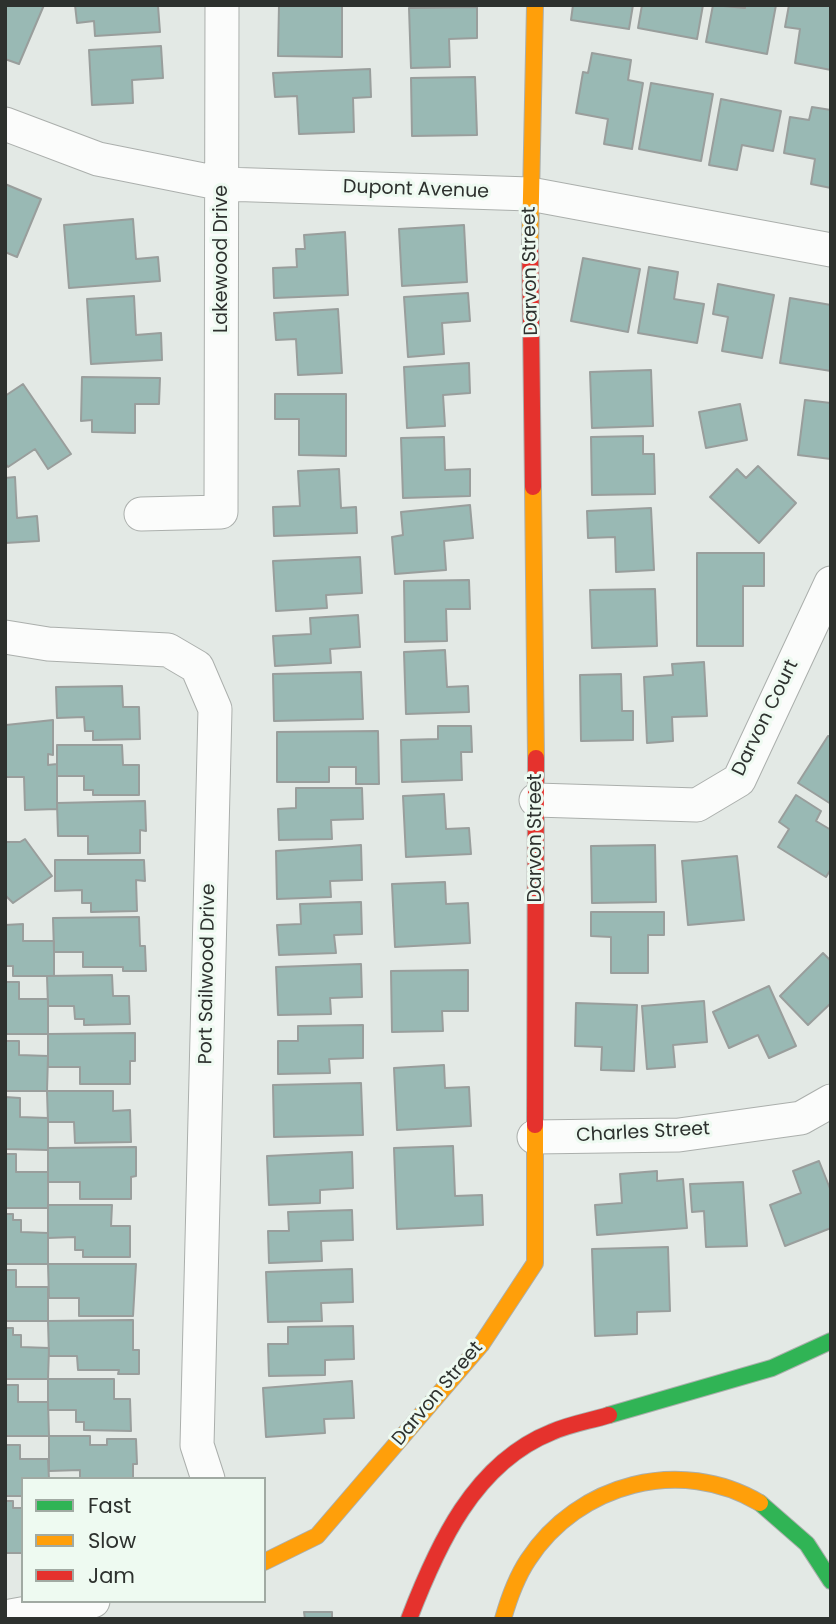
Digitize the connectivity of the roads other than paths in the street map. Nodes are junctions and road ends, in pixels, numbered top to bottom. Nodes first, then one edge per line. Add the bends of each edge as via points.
1 (222, 5) edge
2 (535, 5) edge
3 (5, 124) edge
4 (223, 184) junction
5 (530, 194) junction
6 (831, 250) edge
7 (142, 514) dead end
8 (831, 583) edge
9 (5, 637) edge
10 (536, 800) junction
11 (831, 1101) edge
12 (534, 1137) junction
13 (831, 1341) edge
14 (207, 1477) edge
15 (266, 1561) edge
16 (831, 1581) edge
17 (82, 1603) edge
18 (5, 1617) edge
19 (411, 1617) edge
20 (503, 1619) edge

1 - 4 street, Lakewood Drive
2 - 5 main road, Darvon Street
3 - 4 street, Dupont Avenue via 98,159
4 - 5 street, Dupont Avenue
4 - 7 street, Lakewood Drive via 221,512
5 - 6 street, Dupont Avenue
5 - 10 main road, Darvon Street
8 - 10 street, Darvon Court via 739,780 697,804
9 - 14 street, Port Sailwood Drive via 48,644 168,650 197,667 215,709 197,1445
10 - 12 main road, Darvon Street
11 - 12 street, Charles Street via 802,1118 679,1135
12 - 15 main road, Darvon Street via 534,1263 528,1273 481,1345 317,1536
13 - 19 main road via 772,1368 551,1432 503,1461 470,1495 426,1575
16 - 20 main road via 819,1557 788,1521 744,1495 696,1480 652,1480 604,1494 565,1517 532,1551 508,1596
17 - 18 street

